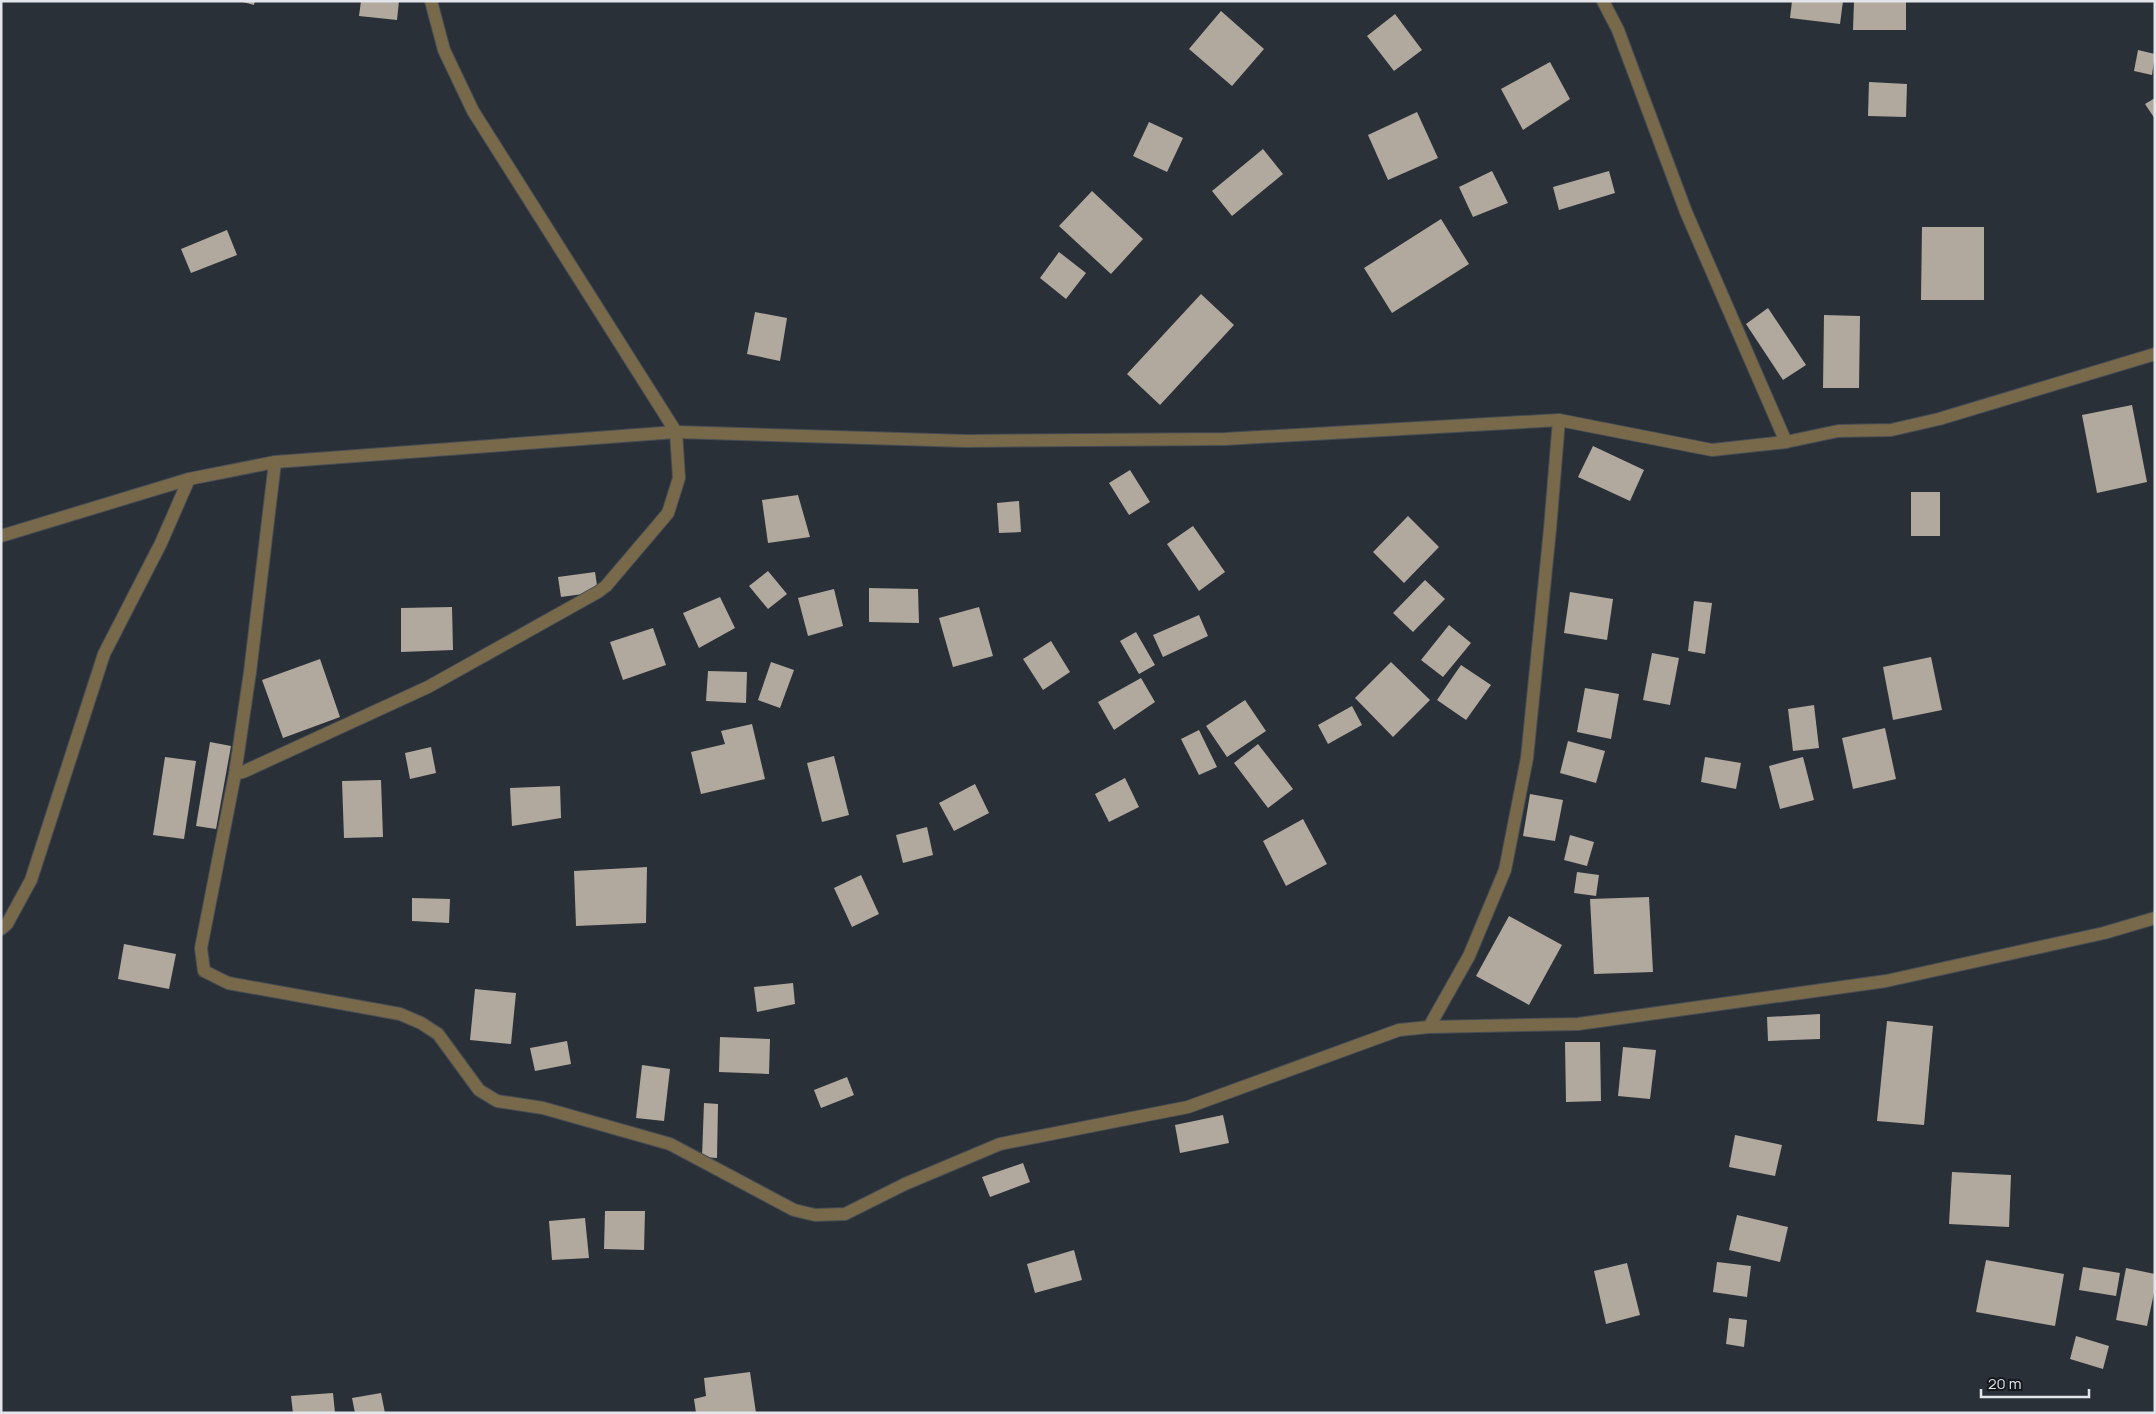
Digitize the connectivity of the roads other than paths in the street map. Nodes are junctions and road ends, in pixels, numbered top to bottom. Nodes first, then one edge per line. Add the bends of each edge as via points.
1 (431, 1) edge
2 (1603, 1) edge
3 (2155, 354) edge
4 (1559, 420) junction
5 (676, 432) junction
6 (1786, 442) junction
7 (275, 462) junction
8 (189, 479) junction
9 (1, 536) edge
10 (235, 774) junction
11 (2155, 918) edge
12 (1, 929) edge
13 (1429, 1027) junction

1 - 5 street via 444,50 473,111
2 - 6 street via 1618,30 1686,212
3 - 6 street via 1938,419 1890,430 1838,431
4 - 5 street via 1225,440 966,440
4 - 6 street via 1712,450
4 - 13 street via 1526,758 1505,870 1469,956
5 - 7 street
5 - 10 street via 679,478 668,513 602,589 428,687
7 - 8 street
7 - 10 street
8 - 9 street
8 - 12 street via 104,654 31,880 7,924
10 - 13 street via 201,948 204,971 228,983 400,1014 438,1034 479,1090 498,1101 543,1108 670,1144 794,1210 815,1215 845,1214 905,1184 1000,1144 1188,1107 1399,1030
11 - 13 street via 2104,933 1886,982 1578,1024

